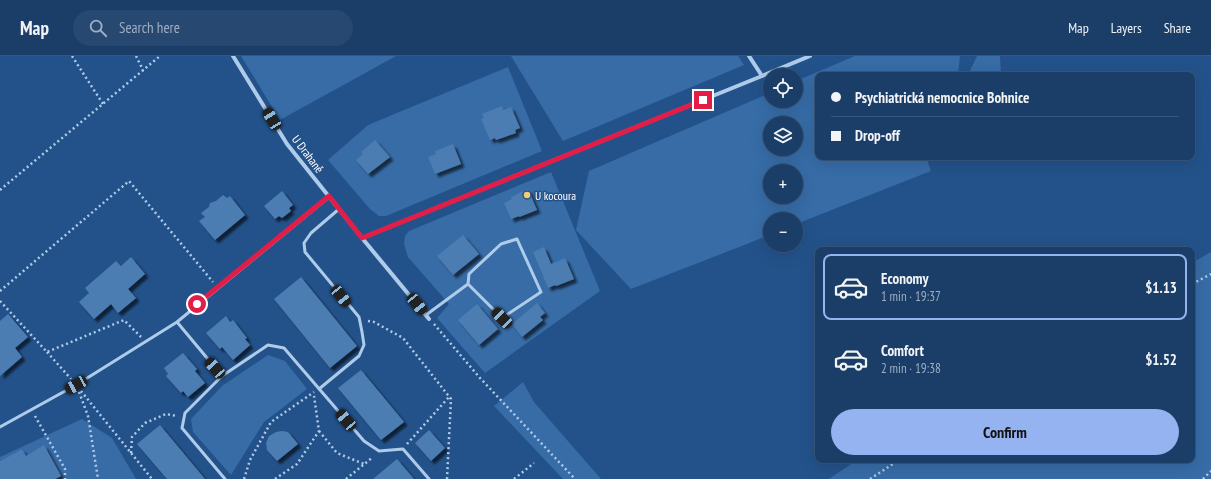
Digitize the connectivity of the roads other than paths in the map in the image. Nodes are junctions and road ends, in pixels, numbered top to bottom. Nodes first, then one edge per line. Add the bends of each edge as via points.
1 (233, 56) edge
2 (749, 56) edge
3 (810, 56) edge
4 (762, 76) junction
5 (329, 196) junction
6 (339, 209) junction
7 (362, 238) junction
8 (468, 284) junction
9 (426, 315) junction
10 (429, 319) road end
11 (177, 322) junction
12 (222, 376) junction
13 (319, 389) junction
14 (0, 427) edge
15 (225, 479) edge
16 (429, 479) edge

1 - 5 street, U Drahaně via 287,144
2 - 4 street
3 - 4 street
4 - 7 street
5 - 6 street, U Drahaně
5 - 11 lane
6 - 7 street, U Drahaně
6 - 13 lane via 311,233 304,243 305,252 359,317 364,345 359,356
7 - 9 street, U Drahaně
8 - 8 lane via 502,318 541,292 517,239 501,244 495,249 469,274
8 - 9 lane
9 - 10 street, U Drahaně
11 - 12 lane
11 - 14 lane via 76,385
12 - 13 lane via 268,345 284,348
12 - 15 lane via 185,413 182,428
13 - 16 lane via 364,441 379,451 403,449

